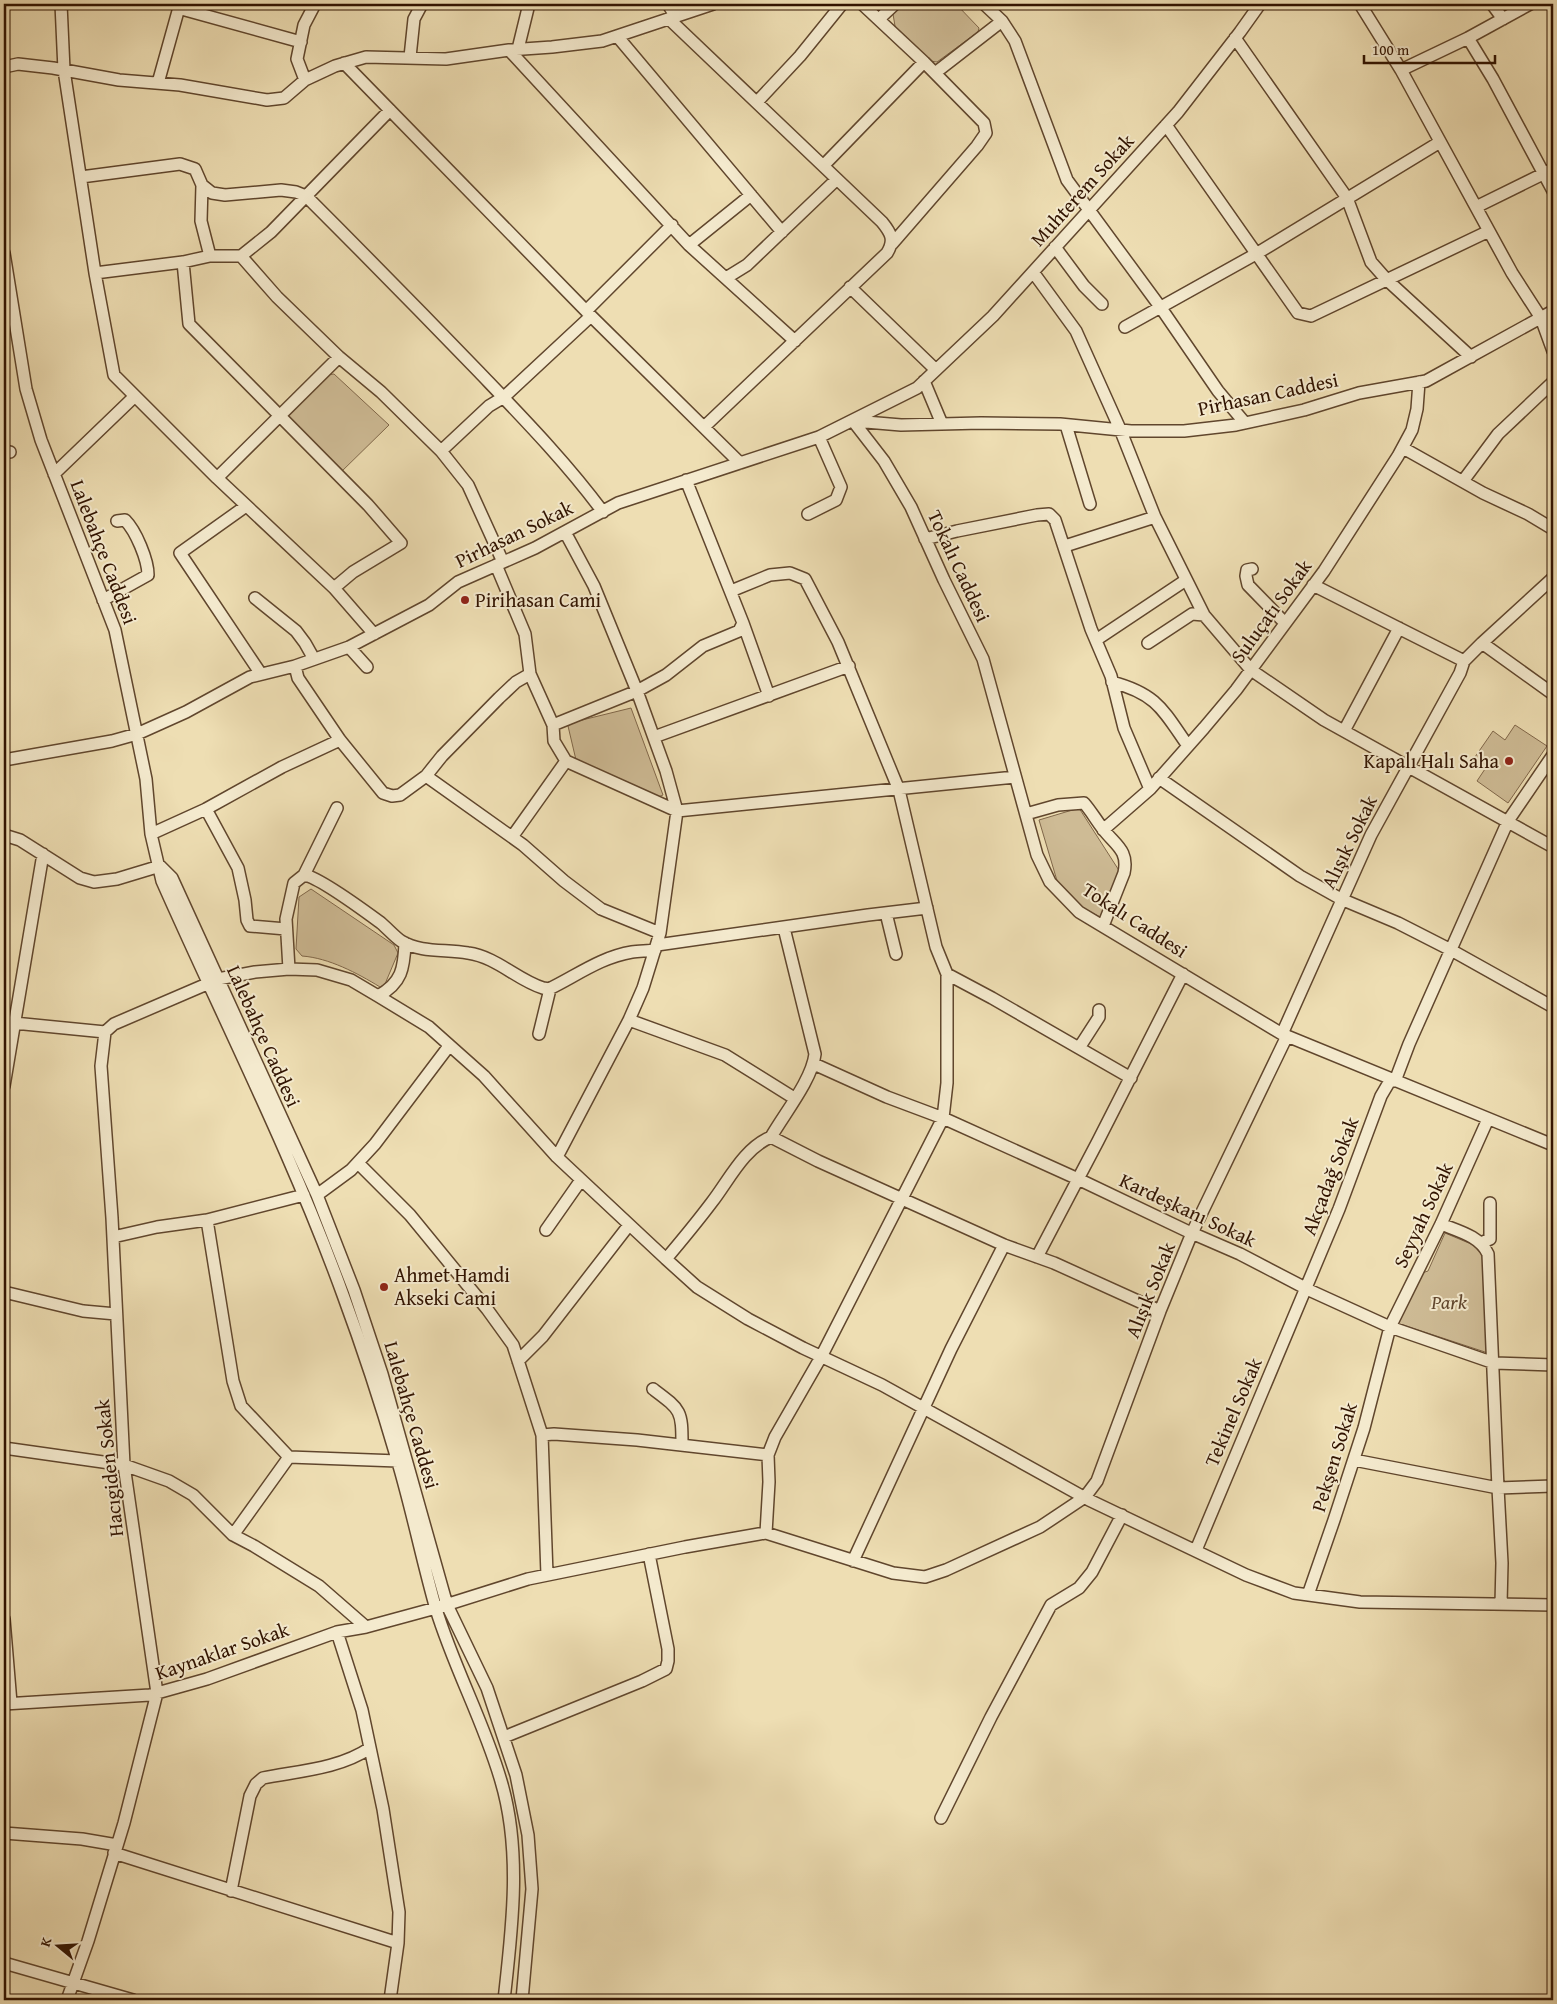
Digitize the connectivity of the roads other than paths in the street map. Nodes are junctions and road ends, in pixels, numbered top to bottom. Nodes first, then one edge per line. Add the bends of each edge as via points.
1 (60, 4) edge
2 (315, 4) edge
3 (422, 4) edge
4 (529, 4) edge
5 (668, 4) edge
6 (713, 4) edge
7 (842, 4) edge
8 (862, 4) edge
9 (895, 4) edge
10 (984, 4) edge
11 (1260, 4) edge
12 (1360, 4) edge
13 (1492, 4) edge
14 (1530, 4) edge
15 (179, 6) edge
16 (673, 18) junction
17 (879, 19) junction
18 (1502, 19) junction
19 (1002, 21) junction
20 (617, 36) junction
21 (1235, 38) junction
22 (1468, 38) junction
23 (300, 42) junction
24 (513, 49) junction
25 (410, 57) junction
26 (924, 62) junction
27 (344, 64) junction
28 (4, 66) edge
29 (64, 70) junction
30 (1402, 70) junction
31 (935, 73) junction
32 (305, 80) junction
33 (158, 83) junction
34 (757, 102) junction
35 (390, 110) junction
36 (1166, 125) junction
37 (1440, 142) junction
38 (824, 165) junction
39 (1549, 171) edge
40 (81, 177) junction
41 (838, 179) junction
42 (202, 185) junction
43 (1553, 191) edge
44 (751, 195) junction
45 (306, 196) junction
46 (1347, 198) junction
47 (1476, 207) junction
48 (1090, 209) junction
49 (672, 225) junction
50 (1488, 231) junction
51 (782, 232) junction
52 (892, 244) junction
53 (689, 245) junction
54 (1055, 247) junction
55 (4, 253) edge
56 (1256, 254) junction
57 (210, 256) junction
58 (241, 256) junction
59 (183, 262) junction
60 (1033, 272) junction
61 (95, 273) junction
62 (726, 278) junction
63 (1386, 280) junction
64 (850, 288) junction
65 (1102, 304) dead end
66 (1161, 308) junction
67 (1553, 312) edge
68 (588, 313) junction
69 (1541, 318) junction
70 (1125, 328) dead end
71 (795, 341) junction
72 (1553, 351) edge
73 (339, 357) junction
74 (1471, 357) junction
75 (936, 370) junction
76 (1419, 382) junction
77 (1553, 382) edge
78 (920, 385) junction
79 (135, 396) junction
80 (504, 398) junction
81 (279, 417) junction
82 (853, 421) junction
83 (1244, 423) junction
84 (942, 424) junction
85 (1066, 425) junction
86 (704, 428) junction
87 (1120, 429) junction
88 (819, 437) junction
89 (1403, 448) junction
90 (441, 451) junction
91 (740, 463) junction
92 (54, 474) junction
93 (217, 478) junction
94 (686, 480) junction
95 (1463, 482) junction
96 (1090, 504) dead end
97 (246, 506) junction
98 (603, 512) junction
99 (808, 514) dead end
100 (1155, 517) junction
101 (117, 520) dead end
102 (1553, 529) edge
103 (566, 532) junction
104 (925, 539) junction
105 (1065, 546) junction
106 (500, 563) junction
107 (1252, 569) dead end
108 (1553, 578) edge
109 (1186, 580) junction
110 (1313, 586) junction
111 (334, 588) junction
112 (732, 591) junction
113 (254, 598) dead end
114 (103, 600) junction
115 (1204, 615) junction
116 (743, 623) junction
117 (1285, 623) junction
118 (1399, 628) junction
119 (374, 634) junction
120 (1096, 640) junction
121 (1148, 643) dead end
122 (1482, 643) junction
123 (349, 647) junction
124 (314, 659) junction
125 (1464, 661) junction
126 (295, 666) junction
127 (849, 666) junction
128 (367, 667) dead end
129 (1251, 670) junction
130 (261, 674) junction
131 (530, 674) junction
132 (1112, 682) junction
133 (637, 691) junction
134 (1553, 694) edge
135 (769, 696) junction
136 (553, 725) junction
137 (1344, 731) junction
138 (138, 734) junction
139 (654, 737) junction
140 (340, 740) junction
141 (1188, 746) junction
142 (1553, 755) edge
143 (4, 760) edge
144 (566, 761) junction
145 (1409, 768) junction
146 (426, 776) junction
147 (1016, 778) junction
148 (1159, 778) junction
149 (1150, 789) junction
150 (899, 790) junction
151 (337, 808) dead end
152 (206, 809) junction
153 (677, 811) junction
154 (1026, 814) junction
155 (1508, 821) junction
156 (1103, 830) junction
157 (151, 834) junction
158 (4, 835) edge
159 (512, 837) junction
160 (1553, 847) edge
161 (44, 854) junction
162 (160, 866) junction
163 (304, 875) junction
164 (1341, 899) junction
165 (927, 908) junction
166 (886, 913) junction
167 (1103, 926) junction
168 (784, 928) junction
169 (286, 929) junction
170 (660, 933) junction
171 (405, 943) junction
172 (656, 948) junction
173 (1451, 950) junction
174 (896, 954) dead end
175 (289, 969) junction
176 (948, 974) junction
177 (1183, 974) junction
178 (213, 982) junction
179 (550, 989) junction
180 (378, 996) junction
181 (1553, 1007) edge
182 (1099, 1010) dead end
183 (629, 1020) junction
184 (9, 1022) edge
185 (105, 1032) junction
186 (539, 1034) dead end
187 (1285, 1035) junction
188 (449, 1046) junction
189 (1079, 1048) junction
190 (814, 1064) junction
191 (1131, 1078) junction
192 (1393, 1080) junction
193 (4, 1086) edge
194 (794, 1098) junction
195 (943, 1118) junction
196 (1488, 1119) junction
197 (771, 1136) junction
198 (1553, 1145) edge
199 (557, 1157) junction
200 (358, 1162) junction
201 (1078, 1179) junction
202 (581, 1180) junction
203 (304, 1194) junction
204 (317, 1195) junction
205 (902, 1199) junction
206 (1490, 1203) dead end
207 (207, 1220) junction
208 (629, 1224) junction
209 (1441, 1224) junction
210 (546, 1230) dead end
211 (1192, 1234) junction
212 (113, 1238) junction
213 (1481, 1244) junction
214 (1004, 1245) junction
215 (1037, 1257) junction
216 (666, 1259) junction
217 (1306, 1288) junction
218 (4, 1292) edge
219 (1160, 1311) junction
220 (116, 1314) junction
221 (1390, 1327) junction
222 (821, 1357) junction
223 (518, 1361) junction
224 (1494, 1363) junction
225 (1553, 1365) edge
226 (654, 1389) dead end
227 (924, 1408) junction
228 (542, 1435) junction
229 (682, 1445) junction
230 (4, 1448) edge
231 (768, 1455) junction
232 (289, 1457) junction
233 (1354, 1460) junction
234 (398, 1461) junction
235 (124, 1465) junction
236 (1553, 1486) edge
237 (1498, 1488) junction
238 (1085, 1497) junction
239 (1122, 1515) junction
240 (766, 1533) junction
241 (233, 1535) junction
242 (1196, 1550) junction
243 (649, 1554) junction
244 (853, 1561) junction
245 (547, 1575) junction
246 (1308, 1595) junction
247 (1501, 1604) junction
248 (1553, 1605) edge
249 (442, 1606) junction
250 (4, 1619) edge
251 (366, 1627) junction
252 (337, 1632) junction
253 (157, 1693) junction
254 (7, 1704) edge
255 (504, 1737) junction
256 (370, 1748) junction
257 (941, 1818) dead end
258 (4, 1833) edge
259 (116, 1849) junction
260 (231, 1891) junction
261 (398, 1943) junction
262 (4, 1963) edge
263 (74, 1983) junction
264 (67, 2000) edge
265 (133, 2000) edge
266 (390, 2000) edge
267 (504, 2000) edge
268 (522, 2000) edge

1 - 29 street
2 - 23 street via 304,25
3 - 25 street via 414,19
4 - 24 street
5 - 16 street
6 - 16 street
7 - 34 street
8 - 17 street
9 - 17 street
10 - 19 street
11 - 21 street, Muhterem Sokak
12 - 30 street
13 - 18 street
14 - 18 street
15 - 23 street
15 - 33 street
16 - 20 street
16 - 34 street
17 - 26 street
18 - 22 street
19 - 31 street
19 - 48 street via 1015,41 1067,180
20 - 24 street via 602,41
20 - 44 street
21 - 36 street, Muhterem Sokak
21 - 46 street
22 - 30 street
22 - 39 street
23 - 32 street via 297,59
24 - 25 street via 446,58
24 - 49 street
25 - 27 street via 366,57
26 - 31 street
26 - 38 street
27 - 32 street
27 - 35 street
28 - 29 street via 18,64
29 - 33 street
29 - 40 street
30 - 37 street
31 - 52 street via 984,124 986,133
32 - 33 street via 284,98 267,100
34 - 38 street
35 - 45 street
35 - 68 street
36 - 48 street, Muhterem Sokak
36 - 56 street
37 - 46 street
37 - 47 street
38 - 41 street
39 - 43 street
39 - 47 street
40 - 42 street via 180,164 194,169
40 - 61 street
41 - 51 street
41 - 52 street via 891,232
42 - 45 street via 212,193 225,195 281,190
42 - 57 street via 201,221
44 - 51 street
44 - 53 street
45 - 58 street via 271,232
45 - 80 street
46 - 56 street
46 - 63 street via 1372,262
47 - 50 street
48 - 54 street, Muhterem Sokak
48 - 66 street
49 - 53 street
49 - 68 street
50 - 63 street
50 - 69 street
51 - 62 street via 747,265
52 - 64 street via 887,253
53 - 62 street
54 - 60 street, Muhterem Sokak
54 - 65 street
55 - 92 street, Lalebahçe Caddesi via 26,388 40,440
56 - 63 street via 1298,313 1311,316
56 - 66 street
57 - 58 street
57 - 59 street
58 - 73 street
59 - 61 street
59 - 81 street via 189,324
60 - 75 street, Muhterem Sokak via 993,316
60 - 87 street via 1076,331
61 - 79 street via 114,375
62 - 71 street
63 - 74 street
64 - 71 street
64 - 75 street
66 - 70 street
66 - 83 street
67 - 69 street, Pirhasan Caddesi
68 - 80 street
68 - 86 street
69 - 72 street
69 - 74 street, Pirhasan Caddesi
71 - 86 street
73 - 81 street
73 - 90 street via 381,392
74 - 76 street, Pirhasan Caddesi
75 - 78 street, Muhterem Sokak
76 - 83 street, Pirhasan Caddesi via 1360,393
76 - 89 street, Suluçatı Sokak via 1417,410
77 - 95 street via 1498,434
78 - 82 street, Pirhasan Sokak
78 - 84 street
79 - 92 street
79 - 93 street
80 - 90 street via 489,406
80 - 98 street via 582,484
81 - 93 street
81 - 111 street via 368,505 401,543 352,572
82 - 84 street, Pirhasan Caddesi
82 - 88 street, Pirhasan Sokak
82 - 104 street, Tokalı Caddesi via 884,461 911,506
83 - 87 street, Pirhasan Caddesi via 1184,431
84 - 85 street, Pirhasan Caddesi
85 - 87 street, Pirhasan Caddesi
85 - 96 street
86 - 91 street
87 - 100 street
88 - 91 street, Pirhasan Sokak
88 - 99 street via 841,487 836,500
89 - 95 street
89 - 110 street, Suluçatı Sokak
90 - 106 street via 468,485
91 - 94 street, Pirhasan Sokak
92 - 114 street, Lalebahçe Caddesi
93 - 97 street
94 - 98 street, Pirhasan Sokak via 618,503
94 - 112 street
95 - 102 street
97 - 111 street
97 - 130 street via 180,553
98 - 103 street, Pirhasan Sokak
100 - 105 street
100 - 109 street
101 - 114 street via 126,520 131,526 148,565 148,575
103 - 106 street, Pirhasan Sokak
103 - 133 street via 594,586
104 - 105 street via 1049,514 1055,520
104 - 147 street, Tokalı Caddesi via 982,659
105 - 120 street
106 - 119 street, Pirhasan Sokak via 458,582 430,605
106 - 131 street via 525,634
107 - 117 street via 1247,570 1248,585
108 - 122 street
109 - 115 street
109 - 120 street
110 - 117 street, Suluçatı Sokak
110 - 118 street
111 - 119 street
112 - 116 street
112 - 127 street via 770,575 790,573 805,579
113 - 124 street via 296,631
114 - 138 street, Lalebahçe Caddesi via 115,630
115 - 121 street via 1192,614
115 - 129 street
116 - 133 street via 739,631 704,646 666,675
116 - 135 street
117 - 129 street, Suluçatı Sokak
118 - 125 street
118 - 137 street
119 - 123 street, Pirhasan Sokak
120 - 132 street
122 - 125 street
122 - 134 street
123 - 124 street, Pirhasan Sokak
123 - 128 street
124 - 126 street, Pirhasan Sokak
125 - 145 street, Alışık Sokak
126 - 130 street, Pirhasan Sokak
126 - 140 street via 298,678
127 - 135 street
127 - 150 street
129 - 137 street
129 - 141 street, Suluçatı Sokak
130 - 138 street, Pirhasan Sokak
131 - 136 street
131 - 146 street via 499,698
132 - 141 street via 1149,696
132 - 149 street via 1124,728
133 - 136 street
133 - 139 street
135 - 139 street
136 - 144 street via 554,741
137 - 145 street
138 - 143 street, Pirhasan Sokak
138 - 157 street, Lalebahçe Caddesi
139 - 153 street
140 - 146 street via 383,794 400,794
140 - 152 street via 282,767
141 - 148 street, Suluçatı Sokak
142 - 155 street, Akçadağ Sokak
144 - 153 street
144 - 159 street
145 - 155 street
145 - 164 street, Alışık Sokak via 1370,834
146 - 159 street
147 - 150 street
147 - 154 street, Tokalı Caddesi
148 - 149 street, Suluçatı Sokak
148 - 164 street via 1300,876
149 - 156 street, Suluçatı Sokak
150 - 153 street
150 - 165 street
151 - 163 street
152 - 157 street
152 - 169 street via 238,868 246,920 250,926
153 - 170 street
154 - 156 street via 1084,803
154 - 167 street, Tokalı Caddesi via 1037,855 1050,882 1079,912
155 - 160 street
155 - 173 street, Akçadağ Sokak
156 - 167 street via 1121,849 1126,864
157 - 162 street, Lalebahçe Caddesi
158 - 161 street
159 - 170 street via 601,909
161 - 162 street via 80,878 94,882
161 - 184 street
162 - 178 street, Lalebahçe Caddesi via 162,881
163 - 169 street via 294,884
163 - 171 street via 311,876
164 - 173 street
164 - 187 street, Alışık Sokak
165 - 166 street
165 - 176 street via 936,947
166 - 168 street
166 - 174 street
167 - 177 street, Tokalı Caddesi
168 - 172 street
168 - 190 street via 815,1054
169 - 175 street
170 - 172 street
171 - 179 street via 432,950 469,953 494,961 537,986
171 - 180 street via 401,973 391,989
172 - 179 street via 612,957
172 - 183 street
173 - 181 street
173 - 192 street, Akçadağ Sokak
175 - 178 street via 255,972
175 - 180 street via 317,970 336,975
176 - 189 street
176 - 195 street
177 - 187 street, Tokalı Caddesi
177 - 191 street
178 - 185 street via 122,1020
178 - 203 street, Lalebahçe Caddesi
178 - 204 street, Lalebahçe Caddesi
179 - 186 street
180 - 188 street via 429,1027
182 - 189 street via 1099,1017
183 - 194 street via 725,1055
183 - 199 street
184 - 185 street
184 - 193 street
185 - 212 street, Hacıgiden Sokak via 101,1066
187 - 192 street, Tokalı Caddesi
187 - 211 street, Alışık Sokak
188 - 199 street via 484,1076
188 - 200 street
189 - 191 street
190 - 194 street
190 - 195 street, Kardeşkanı Sokak
191 - 201 street
192 - 196 street, Tokalı Caddesi
192 - 217 street, Akçadağ Sokak via 1381,1096
194 - 197 street
195 - 201 street, Kardeşkanı Sokak
195 - 205 street
196 - 198 street, Tokalı Caddesi
196 - 209 street, Seyyah Sokak
197 - 205 street
197 - 216 street via 748,1153
199 - 202 street
200 - 204 street
200 - 223 street via 410,1215 487,1308 513,1345
201 - 211 street, Kardeşkanı Sokak
201 - 215 street
202 - 208 street
202 - 210 street
203 - 207 street
203 - 234 street, Lalebahçe Caddesi via 344,1296
204 - 249 street, Lalebahçe Caddesi via 382,1374
205 - 214 street
205 - 222 street
206 - 213 street via 1490,1239
207 - 212 street via 158,1226
207 - 232 street via 233,1381 241,1406
208 - 216 street
208 - 223 street via 543,1336
209 - 213 street
209 - 221 street, Seyyah Sokak
211 - 217 street, Kardeşkanı Sokak
211 - 219 street, Alışık Sokak
212 - 220 street, Hacıgiden Sokak
213 - 224 street via 1488,1254
214 - 215 street
214 - 227 street
215 - 219 street
216 - 222 street via 697,1288 717,1301
217 - 221 street, Kardeşkanı Sokak
217 - 242 street, Tekinel Sokak
218 - 220 street via 83,1311
219 - 238 street, Alışık Sokak via 1097,1481
220 - 235 street, Hacıgiden Sokak
221 - 224 street, Kardeşkanı Sokak
221 - 233 street, Pekşen Sokak
222 - 227 street
222 - 231 street
223 - 228 street
224 - 225 street, Kardeşkanı Sokak
224 - 237 street
226 - 229 street via 680,1412
227 - 238 street
227 - 244 street
228 - 229 street
228 - 245 street
229 - 231 street
230 - 235 street
231 - 240 street via 770,1482
232 - 234 street
232 - 241 street
233 - 237 street
233 - 246 street, Pekşen Sokak
234 - 249 street, Lalebahçe Caddesi
235 - 241 street via 161,1477 193,1495
235 - 253 street, Hacıgiden Sokak
236 - 237 street
237 - 247 street
238 - 239 street
238 - 244 street, Alışık Sokak via 1040,1527 925,1577 893,1573
239 - 242 street
239 - 257 street via 1092,1572 1079,1588 1051,1605
240 - 243 street, Kaynaklar Sokak
240 - 244 street, Alışık Sokak
241 - 251 street via 319,1586
242 - 246 street via 1246,1575
243 - 245 street, Kaynaklar Sokak
243 - 255 street via 668,1650 666,1669
245 - 249 street, Kaynaklar Sokak
246 - 247 street via 1360,1602
247 - 248 street
249 - 251 street, Kaynaklar Sokak
249 - 255 street, Lalebahçe Caddesi via 487,1688
249 - 267 street, Lalebahçe Caddesi via 448,1645 488,1741 502,1785 512,1837 514,1868
250 - 254 street
251 - 252 street, Kaynaklar Sokak
252 - 253 street, Kaynaklar Sokak via 207,1679
252 - 256 street via 362,1710
253 - 254 street, Kaynaklar Sokak
253 - 259 street, Hacıgiden Sokak
255 - 268 street, Lalebahçe Caddesi via 516,1775 530,1858 532,1889
256 - 260 street via 326,1767 263,1778 256,1784 250,1796
256 - 261 street via 399,1912
258 - 259 street via 82,1839
259 - 260 street
259 - 263 street, Hacıgiden Sokak
260 - 261 street
261 - 266 street
262 - 263 street
263 - 264 street, Hacıgiden Sokak
263 - 265 street

